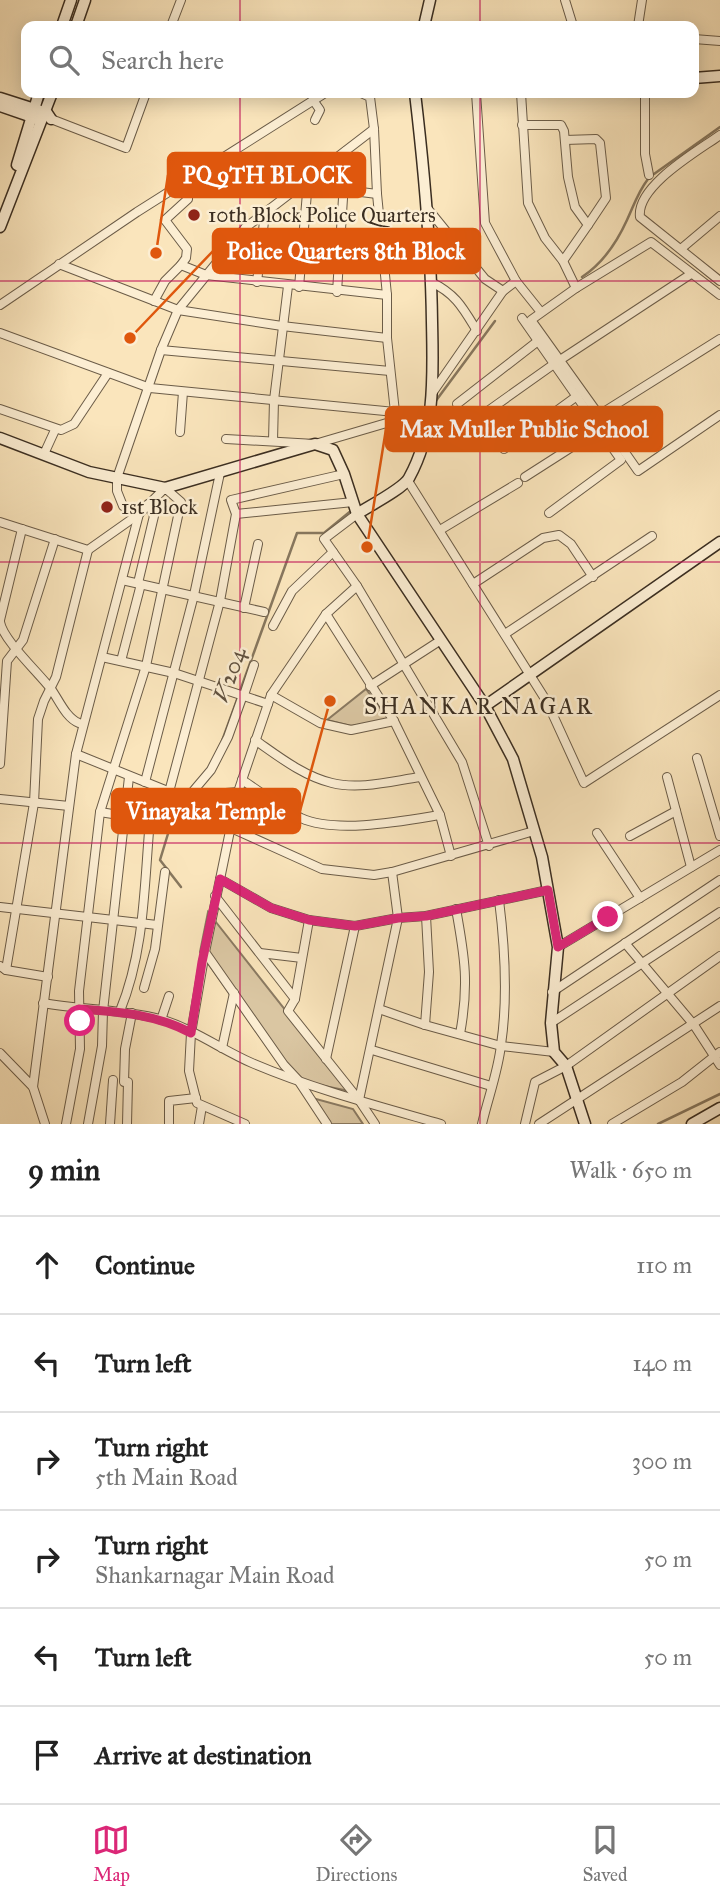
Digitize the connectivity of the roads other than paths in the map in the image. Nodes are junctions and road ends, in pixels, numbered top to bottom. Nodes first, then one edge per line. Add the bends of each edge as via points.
1 (71, 0) edge
2 (85, 0) edge
3 (181, 0) edge
4 (430, 0) edge
5 (565, 0) edge
6 (642, 0) edge
7 (64, 21) edge
8 (78, 21) edge
9 (173, 21) edge
10 (425, 21) edge
11 (571, 21) edge
12 (639, 21) edge
13 (699, 39) edge
14 (720, 41) edge
15 (720, 76) edge
16 (699, 78) edge
17 (0, 97) edge
18 (39, 98) edge
19 (49, 98) edge
20 (144, 98) edge
21 (316, 98) edge
22 (370, 98) edge
23 (416, 98) edge
24 (476, 98) edge
25 (521, 98) edge
26 (645, 98) edge
27 (313, 100) junction
28 (0, 106) edge
29 (41, 116) junction
30 (315, 121) dead end
31 (522, 125) junction
32 (374, 129) junction
33 (720, 135) edge
34 (565, 140) junction
35 (346, 151) junction
36 (649, 175) dead end
37 (308, 181) junction
38 (184, 182) junction
39 (345, 190) junction
40 (377, 194) junction
41 (428, 209) junction
42 (0, 210) edge
43 (265, 213) junction
44 (720, 216) edge
45 (589, 225) junction
46 (0, 227) edge
47 (341, 243) junction
48 (382, 246) junction
49 (682, 248) junction
50 (563, 261) junction
51 (59, 264) junction
52 (181, 265) junction
53 (691, 274) junction
54 (206, 275) junction
55 (516, 281) junction
56 (720, 281) edge
57 (257, 282) junction
58 (431, 282) junction
59 (288, 286) junction
60 (299, 287) junction
61 (576, 288) junction
62 (503, 291) junction
63 (337, 292) junction
64 (387, 295) junction
65 (720, 295) edge
66 (154, 300) junction
67 (0, 305) edge
68 (178, 310) junction
69 (540, 311) junction
70 (522, 318) dead end
71 (282, 326) junction
72 (477, 331) junction
73 (0, 332) edge
74 (387, 338) junction
75 (720, 339) edge
76 (538, 341) junction
77 (161, 350) junction
78 (278, 361) junction
79 (557, 362) junction
80 (390, 371) junction
81 (108, 373) junction
82 (150, 388) junction
83 (183, 392) junction
84 (433, 392) junction
85 (577, 396) junction
86 (274, 400) junction
87 (457, 404) dead end
88 (0, 408) edge
89 (395, 412) junction
90 (598, 415) junction
91 (720, 415) edge
92 (471, 424) dead end
93 (600, 429) junction
94 (55, 430) junction
95 (180, 432) dead end
96 (0, 438) edge
97 (226, 439) dead end
98 (272, 442) junction
99 (315, 444) junction
100 (504, 449) dead end
101 (44, 454) junction
102 (220, 473) junction
103 (344, 474) junction
104 (117, 478) junction
105 (408, 481) junction
106 (165, 488) junction
107 (148, 505) junction
108 (355, 508) junction
109 (548, 513) dead end
110 (139, 514) junction
111 (236, 514) junction
112 (0, 522) edge
113 (22, 529) junction
114 (440, 530) junction
115 (652, 536) dead end
116 (55, 539) junction
117 (720, 542) edge
118 (258, 544) dead end
119 (88, 550) junction
120 (333, 552) junction
121 (593, 577) junction
122 (122, 580) junction
123 (140, 584) junction
124 (473, 584) junction
125 (357, 586) junction
126 (163, 588) junction
127 (194, 595) junction
128 (220, 601) junction
129 (244, 608) junction
130 (264, 612) dead end
131 (326, 614) junction
132 (0, 621) edge
133 (273, 626) dead end
134 (505, 634) junction
135 (441, 640) junction
136 (17, 647) junction
137 (102, 657) junction
138 (121, 661) junction
139 (403, 664) junction
140 (254, 665) dead end
141 (146, 666) junction
142 (173, 673) junction
143 (530, 675) junction
144 (198, 681) junction
145 (370, 686) junction
146 (51, 689) junction
147 (241, 694) junction
148 (720, 695) edge
149 (269, 700) junction
150 (485, 706) junction
151 (394, 722) junction
152 (79, 723) dead end
153 (255, 740) junction
154 (76, 754) junction
155 (697, 758) dead end
156 (0, 764) edge
157 (114, 769) junction
158 (129, 777) junction
159 (420, 777) junction
160 (667, 777) dead end
161 (242, 780) junction
162 (145, 782) junction
163 (169, 792) junction
164 (238, 792) junction
165 (187, 796) junction
166 (0, 799) edge
167 (34, 803) junction
168 (69, 806) junction
169 (676, 811) junction
170 (100, 812) junction
171 (440, 815) junction
172 (123, 816) junction
173 (150, 820) junction
174 (229, 827) junction
175 (534, 831) junction
176 (597, 833) dead end
177 (630, 836) dead end
178 (720, 836) edge
179 (489, 846) junction
180 (720, 850) edge
181 (452, 856) junction
182 (691, 867) junction
183 (164, 872) dead end
184 (392, 872) junction
185 (220, 879) junction
186 (720, 880) edge
187 (548, 890) junction
188 (215, 896) junction
189 (639, 898) junction
190 (499, 900) junction
191 (0, 907) edge
192 (16, 908) junction
193 (456, 909) junction
194 (720, 912) edge
195 (56, 913) junction
196 (87, 916) junction
197 (426, 916) junction
198 (398, 918) junction
199 (114, 920) junction
200 (309, 920) junction
201 (142, 923) junction
202 (157, 925) junction
203 (355, 926) junction
204 (625, 943) junction
205 (558, 947) junction
206 (205, 952) junction
207 (260, 953) junction
208 (720, 956) edge
209 (302, 958) junction
210 (644, 963) junction
211 (3, 968) edge
212 (48, 977) junction
213 (144, 988) dead end
214 (552, 992) junction
215 (234, 993) junction
216 (666, 993) junction
217 (169, 996) dead end
218 (295, 999) junction
219 (43, 1003) junction
220 (720, 1006) edge
221 (79, 1009) junction
222 (379, 1009) junction
223 (103, 1011) junction
224 (120, 1011) junction
225 (139, 1015) junction
226 (161, 1020) junction
227 (551, 1023) junction
228 (425, 1025) junction
229 (694, 1025) junction
230 (191, 1033) junction
231 (460, 1034) junction
232 (501, 1046) junction
233 (222, 1048) junction
234 (372, 1050) junction
235 (554, 1052) junction
236 (0, 1053) edge
237 (717, 1054) edge
238 (326, 1059) junction
239 (720, 1065) edge
240 (566, 1066) junction
241 (95, 1078) junction
242 (113, 1080) junction
243 (298, 1080) junction
244 (129, 1082) junction
245 (491, 1086) junction
246 (33, 1087) junction
247 (195, 1098) junction
248 (359, 1100) junction
249 (578, 1101) junction
250 (202, 1106) junction
251 (720, 1108) edge
252 (701, 1122) edge
253 (242, 1123) edge
254 (46, 1124) edge
255 (66, 1124) edge
256 (88, 1124) edge
257 (110, 1124) edge
258 (127, 1124) edge
259 (169, 1124) edge
260 (199, 1124) edge
261 (327, 1124) edge
262 (375, 1124) edge
263 (442, 1124) edge
264 (482, 1124) edge
265 (525, 1124) edge
266 (539, 1124) edge
267 (585, 1124) edge
268 (612, 1124) edge

1 - 7 street
2 - 8 street
3 - 9 street
4 - 10 street
5 - 11 street
6 - 12 street
13 - 14 street
15 - 16 street
17 - 29 street
18 - 29 street
19 - 29 street
20 - 29 street via 126,148
21 - 27 street
22 - 32 street
23 - 41 street
24 - 55 street via 485,223
25 - 31 street
26 - 36 street
27 - 30 street via 320,110
27 - 38 street
28 - 29 street
29 - 42 street
29 - 46 street
31 - 34 street via 561,125
31 - 50 street via 528,203 545,238
32 - 35 street
32 - 40 street
33 - 49 street via 655,183 641,202 640,217
34 - 45 street via 575,207
34 - 45 street via 596,139 600,143 606,198
35 - 37 street
35 - 39 street
37 - 43 street
37 - 60 street
38 - 51 street
38 - 52 street via 188,199 165,220 187,249
39 - 40 street
39 - 47 street
40 - 48 street
41 - 58 street
41 - 62 street via 485,279
43 - 54 street via 245,228
43 - 57 street
44 - 49 street
45 - 50 street
47 - 48 street
47 - 63 street
48 - 64 street
49 - 56 street
50 - 61 street
51 - 66 street
51 - 67 street
52 - 54 street
52 - 66 street
53 - 61 street via 651,242
53 - 65 street
53 - 79 street
54 - 57 street
54 - 68 street
55 - 62 street
55 - 69 street
57 - 59 street
58 - 72 street via 448,290
58 - 84 street
59 - 60 street
59 - 71 street
60 - 63 street
61 - 69 street
62 - 72 street
63 - 64 street
64 - 74 street
66 - 68 street
68 - 71 street
68 - 77 street
69 - 79 street via 531,320
70 - 76 street
71 - 74 street
71 - 78 street
72 - 84 street
73 - 81 street
74 - 80 street
75 - 90 street
76 - 79 street
76 - 87 street
77 - 78 street
77 - 82 street
78 - 80 street
78 - 86 street
79 - 85 street
79 - 90 street
79 - 92 street
80 - 89 street
81 - 82 street
81 - 94 street via 74,424
82 - 83 street
82 - 104 street
83 - 86 street
83 - 95 street
84 - 105 street via 427,438
85 - 93 street
85 - 100 street
86 - 89 street
86 - 98 street
88 - 94 street
89 - 99 street via 390,422
90 - 91 street via 638,471
93 - 109 street via 621,460
93 - 114 street
94 - 101 street
96 - 101 street
97 - 98 street
98 - 99 street
99 - 102 street
99 - 103 street via 333,450
101 - 104 street
102 - 106 street
102 - 127 street
103 - 108 street
103 - 111 street via 233,500
104 - 106 street
104 - 110 street via 122,506
105 - 108 street
105 - 114 street
106 - 107 street
106 - 126 street via 181,502
107 - 110 street
107 - 123 street via 154,516
108 - 111 street
108 - 120 street via 324,539
108 - 135 street
110 - 119 street
110 - 122 street
111 - 128 street
112 - 113 street
113 - 116 street
113 - 132 street
114 - 124 street
115 - 121 street
116 - 119 street
116 - 136 street via 29,624
117 - 143 street
118 - 129 street
119 - 146 street
120 - 125 street
120 - 133 street via 292,591
121 - 124 street via 571,544 559,535 543,538
121 - 134 street
122 - 123 street
122 - 137 street
123 - 126 street
123 - 138 street
124 - 134 street
125 - 131 street
125 - 139 street
126 - 127 street
126 - 141 street
127 - 128 street
127 - 142 street
128 - 129 street
128 - 144 street
129 - 130 street
131 - 145 street
131 - 149 street
132 - 136 street via 5,636
134 - 143 street
135 - 139 street
135 - 150 street
136 - 146 street
136 - 156 street via 7,661
137 - 138 street
137 - 154 street
138 - 141 street
139 - 145 street
139 - 179 street via 462,762
140 - 147 street
141 - 142 street
141 - 157 street
142 - 144 street
142 - 162 street
143 - 148 street via 561,729 584,783
143 - 150 street
144 - 147 street
144 - 163 street
145 - 151 street
146 - 152 street
146 - 167 street via 38,719
147 - 149 street
147 - 165 street via 228,737 211,770
149 - 151 street via 320,723 351,730
149 - 153 street
150 - 175 street via 513,759
151 - 159 street
153 - 159 street via 303,772 333,783 365,785
153 - 161 street
154 - 157 street
154 - 168 street
155 - 178 street
157 - 158 street
157 - 170 street
158 - 162 street
158 - 172 street
159 - 171 street
160 - 169 street
161 - 164 street
161 - 171 street via 303,819 377,825
162 - 163 street
163 - 165 street
164 - 165 street
164 - 174 street
166 - 167 street
167 - 168 street
167 - 192 street
168 - 195 street
169 - 177 street
169 - 182 street
170 - 172 street
170 - 196 street
171 - 181 street
172 - 173 street
172 - 199 street
173 - 174 street
173 - 201 street
174 - 184 street via 322,869 374,875
174 - 185 street
175 - 179 street
175 - 187 street
176 - 189 street
179 - 181 street
180 - 182 street
181 - 184 street
182 - 189 street
183 - 202 street
184 - 198 street
185 - 188 street
185 - 200 street via 271,908
186 - 204 street
187 - 190 street
187 - 205 street
188 - 206 street
188 - 207 street
189 - 205 street
190 - 193 street
190 - 232 street via 505,972
191 - 192 street
192 - 195 street
192 - 211 street
193 - 197 street
193 - 231 street via 467,986
194 - 210 street
195 - 196 street
195 - 212 street
196 - 199 street
196 - 221 street
197 - 198 street
197 - 228 street via 429,972
198 - 203 street
198 - 222 street
199 - 201 street
199 - 223 street
200 - 203 street
200 - 209 street
201 - 202 street
201 - 224 street
202 - 213 street
203 - 238 street
204 - 210 street
204 - 214 street
205 - 214 street
206 - 215 street
206 - 230 street
207 - 209 street
207 - 218 street
208 - 216 street
209 - 218 street
210 - 216 street
210 - 227 street
211 - 212 street
212 - 219 street
214 - 227 street
215 - 233 street
215 - 243 street
216 - 229 street
216 - 240 street
217 - 226 street
218 - 238 street via 288,1012
219 - 221 street
219 - 246 street
220 - 229 street
221 - 223 street
221 - 255 street via 80,1049
222 - 228 street
222 - 234 street
223 - 224 street
223 - 241 street
224 - 225 street
225 - 226 street
225 - 244 street via 125,1049
226 - 230 street
227 - 235 street
228 - 231 street
229 - 237 street
229 - 249 street
230 - 233 street
230 - 247 street via 189,1071
231 - 232 street
232 - 235 street
232 - 245 street
233 - 243 street
234 - 245 street
234 - 248 street
235 - 240 street
236 - 246 street
237 - 239 street
237 - 268 street via 682,1082
238 - 248 street
240 - 249 street
240 - 265 street via 535,1082
241 - 242 street
241 - 256 street
242 - 244 street
242 - 257 street
243 - 248 street
243 - 261 street
244 - 258 street
245 - 264 street
246 - 254 street
247 - 250 street
247 - 259 street via 169,1101
248 - 262 street
248 - 263 street
249 - 266 street
249 - 267 street
250 - 253 street
250 - 260 street
251 - 252 street

